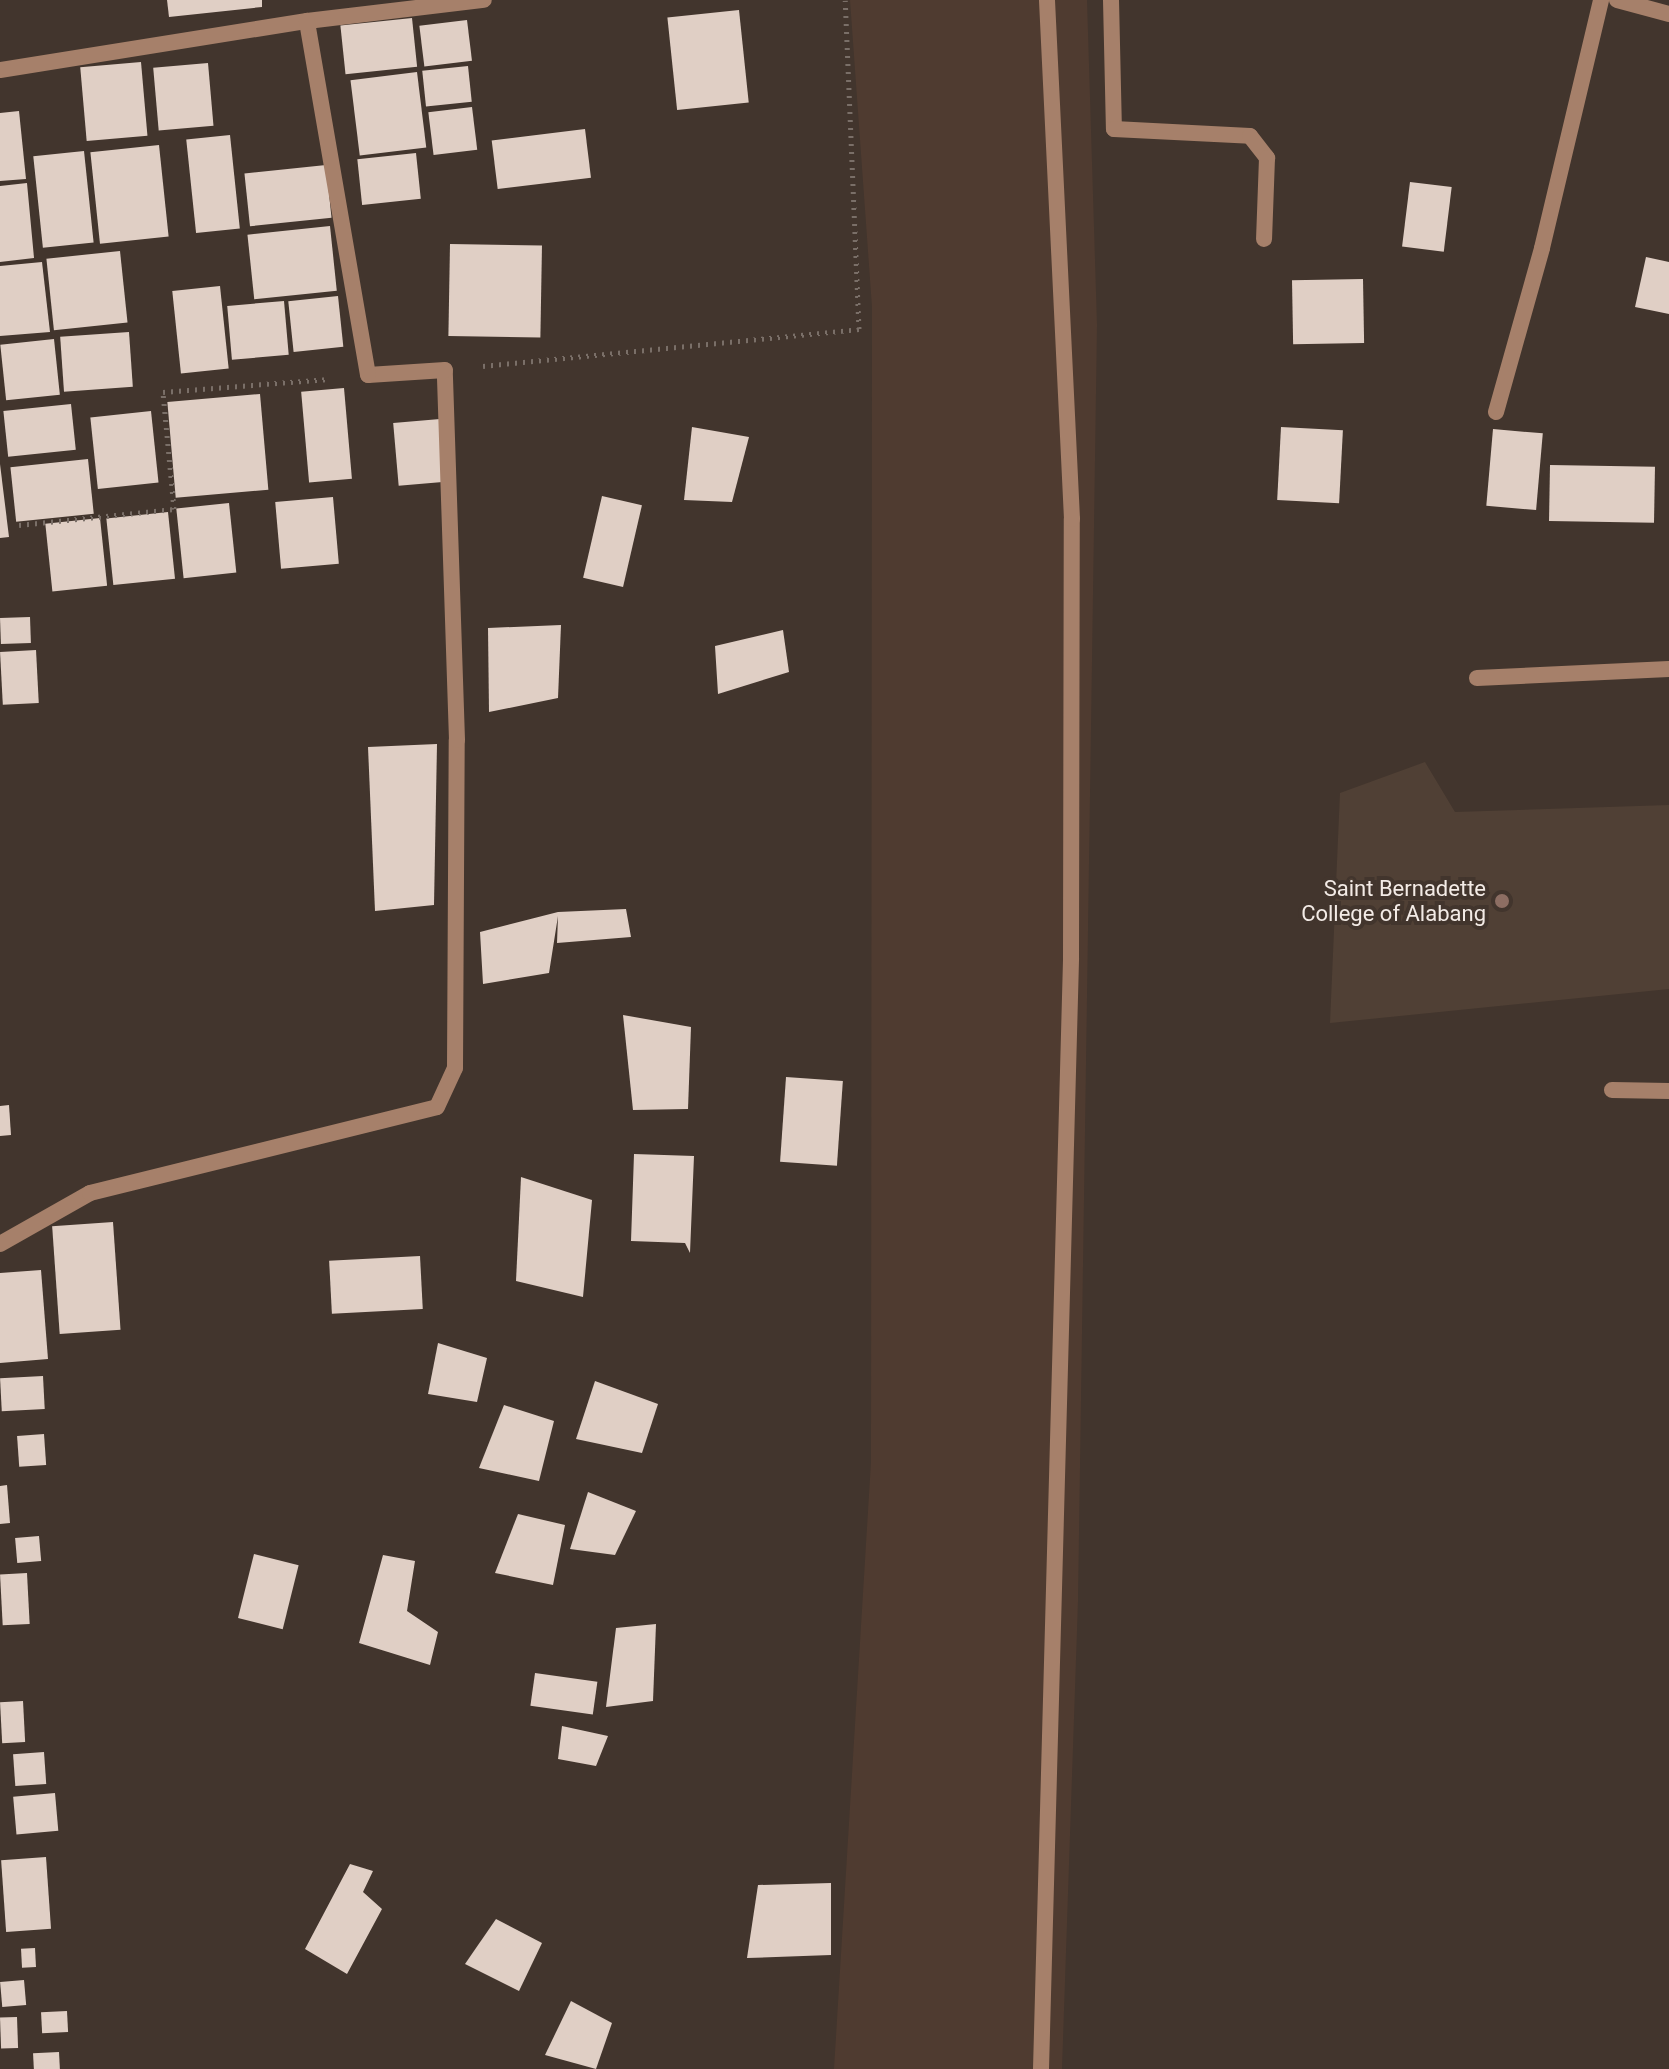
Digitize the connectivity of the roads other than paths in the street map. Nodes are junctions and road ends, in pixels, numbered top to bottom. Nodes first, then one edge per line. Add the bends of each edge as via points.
1 (484, 0) edge
2 (1047, 0) edge
3 (1111, 0) edge
4 (1601, 0) edge
5 (1617, 0) edge
6 (1669, 14) edge
7 (307, 21) junction
8 (0, 70) edge
9 (1264, 239) dead end
10 (1496, 412) dead end
11 (1669, 669) edge
12 (1477, 678) dead end
13 (1612, 1090) dead end
14 (1669, 1091) edge
15 (0, 1244) edge
16 (1041, 2069) edge

1 - 7 street
2 - 16 street via 1072,535 1071,958
3 - 9 street via 1114,129 1250,136 1267,158
4 - 10 street
5 - 6 street
7 - 8 street
7 - 15 street via 368,375 445,370 457,740 455,1068 437,1107 90,1193
11 - 12 street
13 - 14 street

